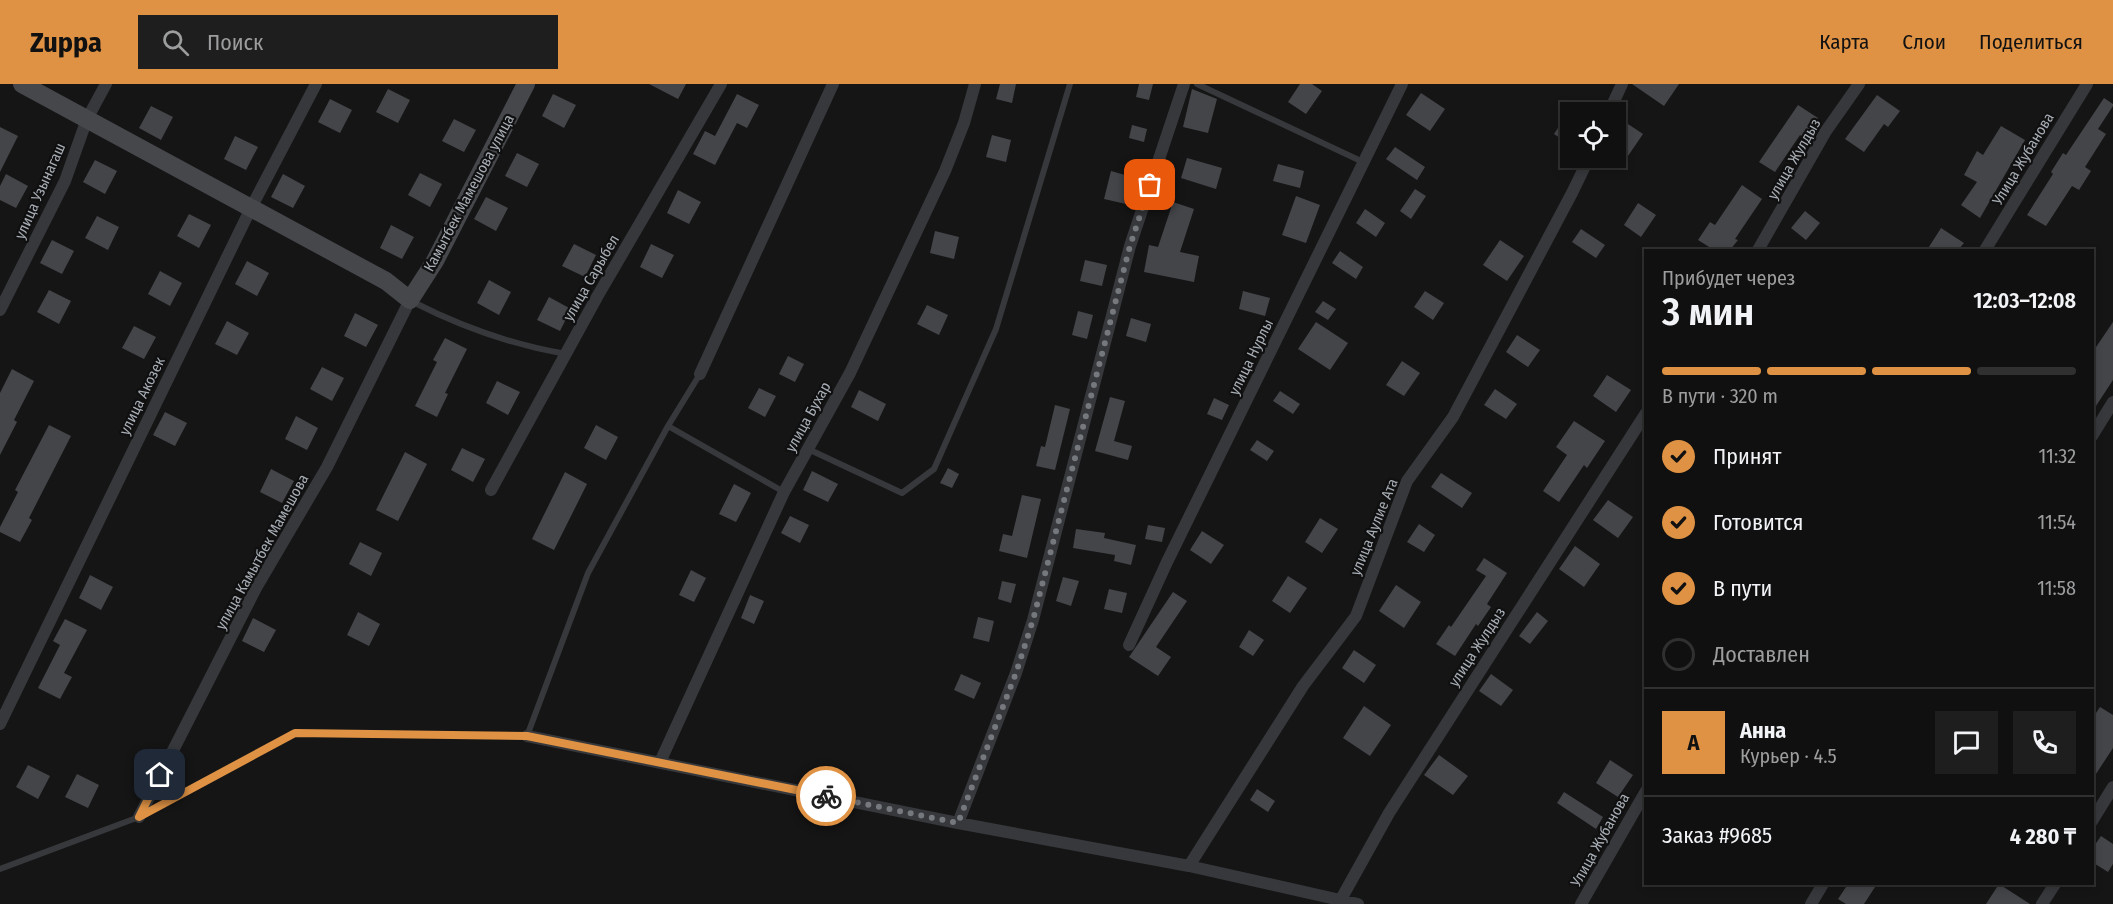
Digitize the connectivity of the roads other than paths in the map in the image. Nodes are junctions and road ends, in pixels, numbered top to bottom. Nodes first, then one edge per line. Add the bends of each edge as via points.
1 (22, 84) edge
2 (106, 84) edge
3 (316, 84) edge
4 (526, 84) edge
5 (721, 84) edge
6 (833, 84) edge
7 (975, 84) edge
8 (1070, 84) edge
9 (1184, 84) edge
10 (1197, 84) edge
11 (1402, 84) edge
12 (1622, 84) edge
13 (1859, 84) edge
14 (2086, 84) edge
15 (1614, 102) edge
16 (87, 119) junction
17 (1364, 162) junction
18 (1584, 168) edge
19 (251, 208) junction
20 (1759, 249) edge
21 (1986, 249) edge
22 (410, 300) junction
23 (0, 310) edge
24 (566, 354) junction
25 (700, 374) joint
26 (2113, 402) edge
27 (1644, 416) edge
28 (668, 426) junction
29 (2094, 433) edge
30 (807, 449) junction
31 (491, 490) dead end
32 (784, 492) junction
33 (1129, 645) dead end
34 (0, 724) edge
35 (527, 736) junction
36 (660, 762) junction
37 (2113, 787) edge
38 (1644, 794) edge
39 (139, 817) junction
40 (2094, 818) edge
41 (958, 823) junction
42 (1190, 866) junction
43 (0, 868) edge
44 (1822, 885) edge
45 (2054, 885) edge
46 (1340, 901) junction
47 (1358, 904) edge
48 (1581, 904) edge
49 (1811, 904) edge
50 (2042, 904) edge

1 - 16 street
2 - 16 street, улица Узынагаш
3 - 19 street, улица Акозек
4 - 22 street, Камытбек Мамешова улица via 435,261
5 - 24 street, улица Сарыбел
6 - 25 street
7 - 30 street, улица Бухар via 945,171 850,373
8 - 30 lane via 996,329 934,470 902,493
9 - 41 street via 1130,246 1033,620
10 - 17 lane
11 - 17 street, улица Нурлы
12 - 15 street
13 - 20 street, улица Жулдыз via 1826,131
14 - 21 street, Улица Жубанова
16 - 19 street
16 - 23 street, улица Узынагаш via 65,181
17 - 33 street, улица Нурлы
18 - 42 street, улица Аулие Ата via 1453,417 1407,482 1356,616 1303,686
19 - 22 street via 386,281
19 - 34 street, улица Акозек
22 - 24 lane via 447,319 541,350
22 - 39 street, улица Камытбек Мамешова via 327,467 256,588
24 - 31 street, улица Сарыбел
25 - 28 lane
26 - 29 street
27 - 46 street, улица Жулдыз via 1389,813
28 - 32 lane
28 - 35 lane via 588,573
30 - 32 street, улица Бухар
32 - 36 street, улица Бухар
35 - 36 street
35 - 39 lane via 295,733
36 - 41 street
37 - 40 street
38 - 48 street, Улица Жубанова
39 - 43 lane
41 - 42 street
42 - 46 street
44 - 49 street
45 - 50 street
46 - 47 street

